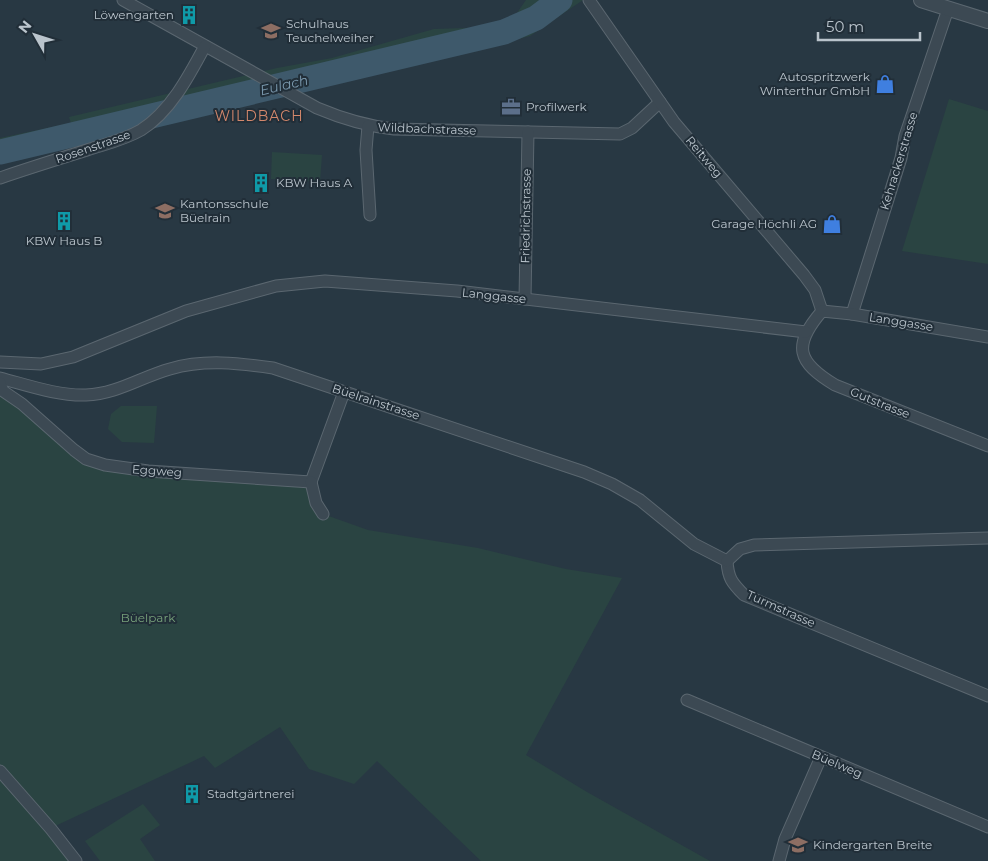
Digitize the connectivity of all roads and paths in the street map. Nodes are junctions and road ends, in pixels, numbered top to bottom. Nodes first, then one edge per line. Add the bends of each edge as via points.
1 (123, 0) edge
2 (589, 0) edge
3 (921, 0) edge
4 (948, 9) junction
5 (988, 21) edge
6 (205, 46) junction
7 (660, 102) junction
8 (368, 126) junction
9 (528, 132) junction
10 (0, 178) edge
11 (370, 214) dead end
12 (525, 299) junction
13 (822, 311) junction
14 (852, 314) junction
15 (806, 332) junction
16 (988, 337) edge
17 (0, 362) edge
18 (0, 378) edge
19 (0, 383) edge
20 (344, 392) junction
21 (988, 446) edge
22 (311, 482) junction
23 (323, 514) dead end
24 (988, 538) edge
25 (727, 561) junction
26 (988, 696) edge
27 (688, 700) dead end
28 (821, 757) junction
29 (0, 771) edge
30 (988, 827) edge
31 (76, 861) edge
32 (779, 861) edge

1 - 6 street, Wildbachstrasse
2 - 7 street, Reitweg
3 - 4 street
4 - 5 street
4 - 14 street, Kehrackerstrasse via 905,136
6 - 8 street, Wildbachstrasse via 317,108
6 - 10 street, Rosenstrasse via 173,98 142,129 119,140
7 - 9 street, Wildbachstrasse via 632,128 620,134
7 - 13 street, Reitweg via 804,275 815,290
8 - 9 street, Wildbachstrasse
8 - 11 street via 366,150
9 - 12 street, Friedrichstrasse
12 - 15 street, Langgasse
12 - 17 street, Langgasse via 325,281 276,286 186,311 73,357 41,364
13 - 14 street, Langgasse
13 - 15 street
14 - 16 street, Langgasse
15 - 21 street, Gutstrasse via 802,350 808,365 818,375 835,385
18 - 20 street, Büelrainstrasse via 86,395 117,390 170,369 219,362 272,368
19 - 22 street, Eggweg via 3,391 86,459 148,471
20 - 22 street
20 - 25 street, Büelrainstrasse via 612,484 647,504 694,544
22 - 23 street via 316,503
24 - 25 street via 754,545 740,549
25 - 26 street, Turmstrasse via 728,574 744,594
27 - 28 street, Büelweg
28 - 30 street, Büelweg
28 - 32 street via 785,839
29 - 31 street

